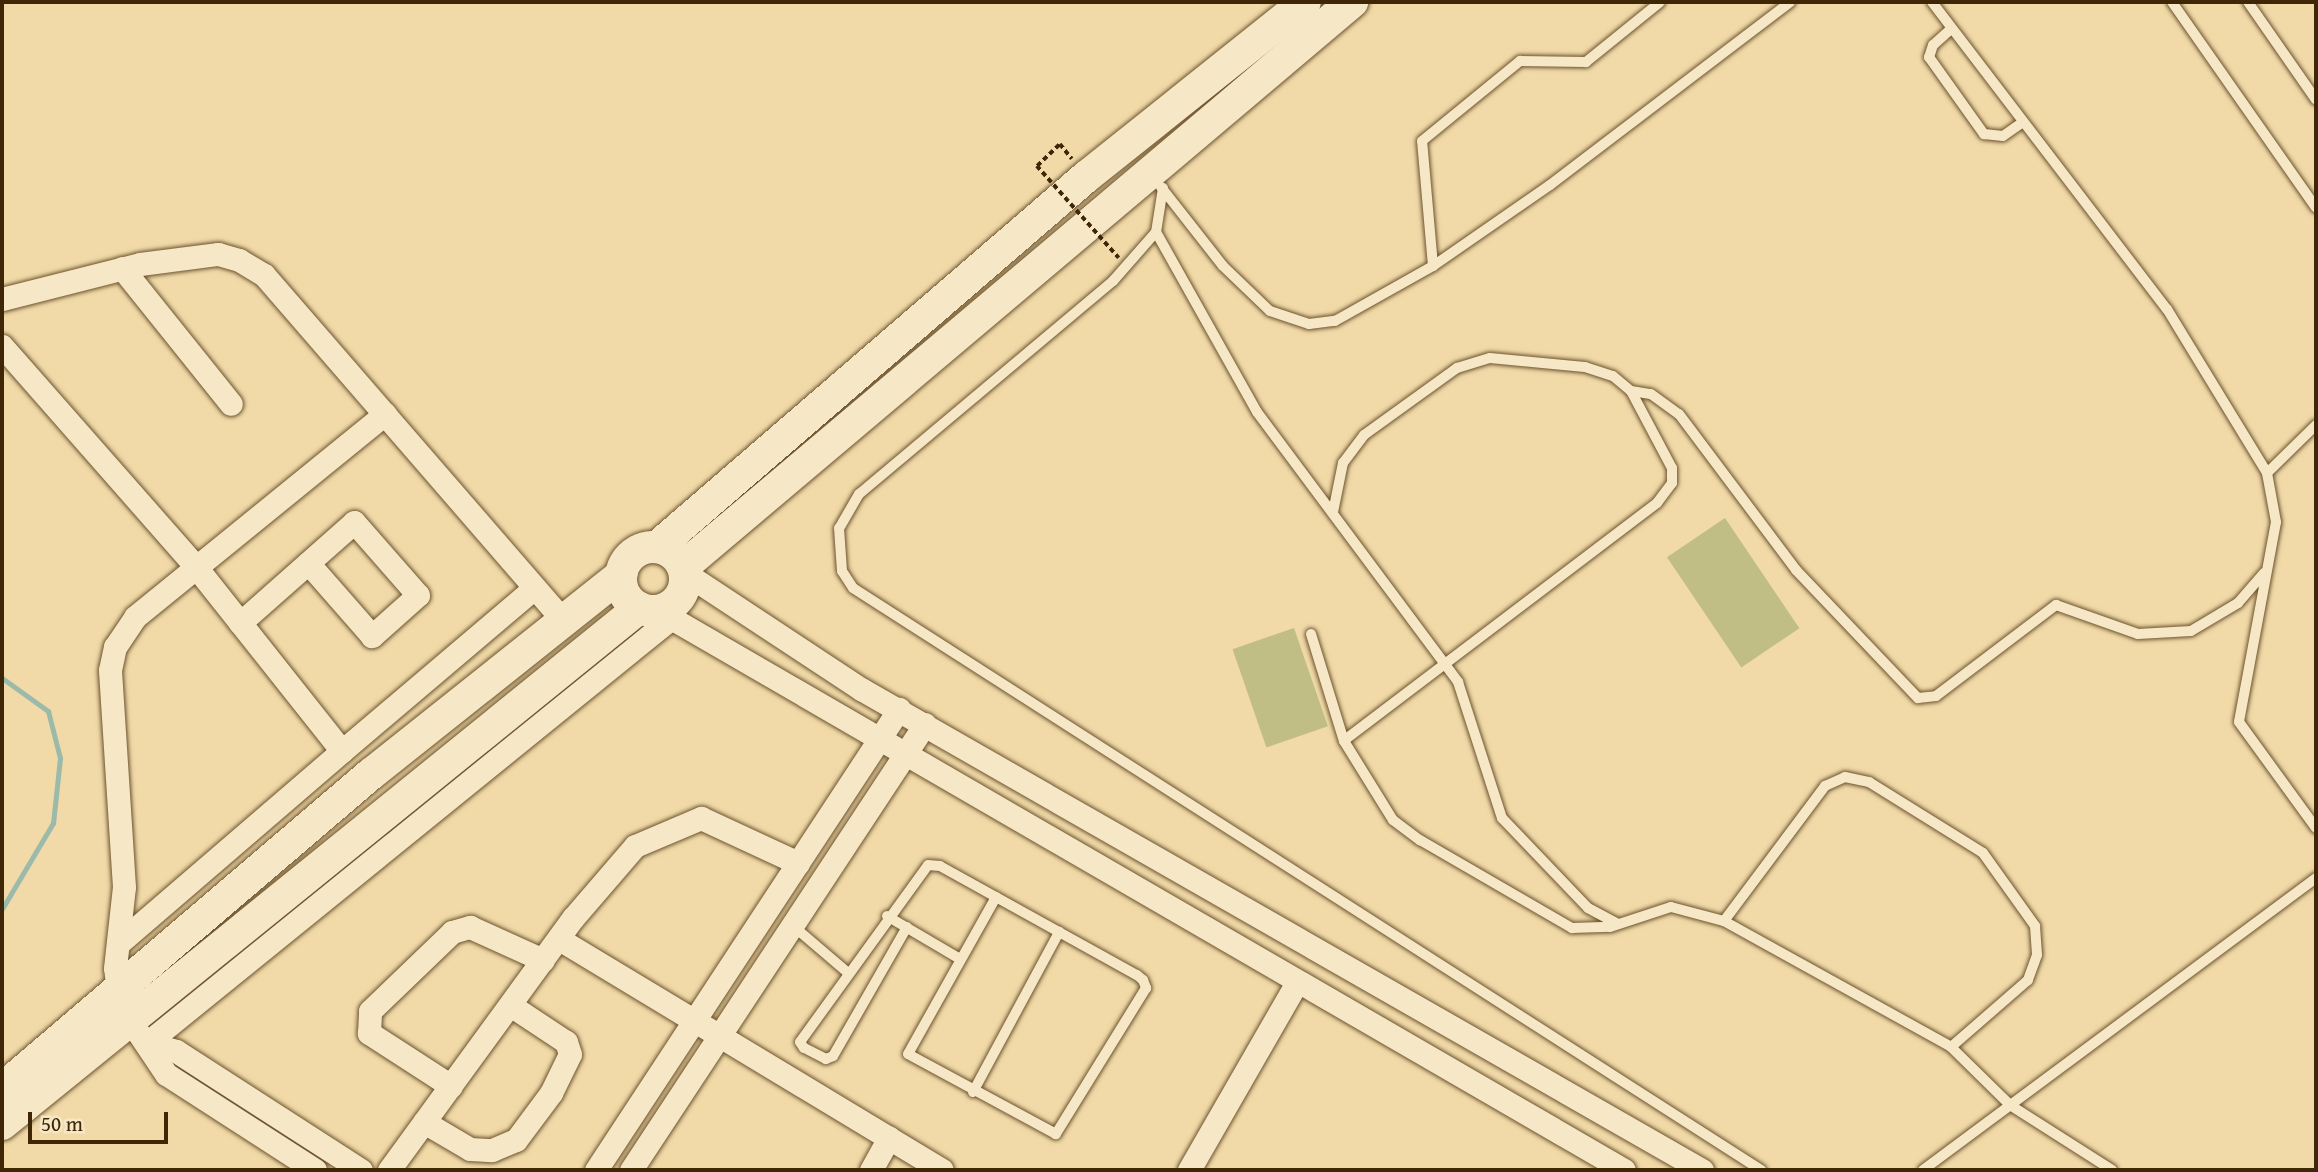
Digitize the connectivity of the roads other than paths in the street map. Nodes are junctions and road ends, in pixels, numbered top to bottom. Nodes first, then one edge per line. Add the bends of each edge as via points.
1 (1305, 2) edge
2 (1352, 2) edge
3 (1660, 2) edge
4 (1790, 2) edge
5 (1932, 2) edge
6 (2172, 2) edge
7 (2248, 2) edge
8 (1951, 29) junction
9 (2316, 100) edge
10 (2023, 122) junction
11 (1158, 182) junction
12 (2316, 208) edge
13 (1156, 232) junction
14 (1433, 266) junction
15 (122, 268) junction
16 (2, 299) edge
17 (2, 346) edge
18 (1631, 391) junction
19 (231, 404) dead end
20 (385, 414) junction
21 (2316, 425) edge
22 (2266, 473) junction
23 (1332, 512) junction
24 (657, 547) junction
25 (308, 563) junction
26 (196, 567) junction
27 (2268, 568) junction
28 (684, 570) junction
29 (621, 575) junction
30 (534, 588) junction
31 (656, 613) junction
32 (561, 618) junction
33 (240, 623) junction
34 (1311, 634) dead end
35 (1447, 665) junction
36 (900, 709) junction
37 (925, 724) junction
38 (878, 740) junction
39 (1345, 741) junction
40 (341, 751) junction
41 (903, 755) junction
42 (2316, 828) edge
43 (798, 863) junction
44 (2316, 878) edge
45 (996, 897) junction
46 (887, 916) junction
47 (1724, 921) junction
48 (1618, 924) junction
49 (792, 925) junction
50 (907, 927) junction
51 (1059, 932) junction
52 (559, 939) junction
53 (119, 943) junction
54 (960, 959) junction
55 (543, 960) junction
56 (848, 972) junction
57 (1296, 984) junction
58 (116, 993) junction
59 (510, 1005) junction
60 (690, 1021) junction
61 (138, 1033) junction
62 (719, 1041) junction
63 (1951, 1047) junction
64 (451, 1086) junction
65 (2, 1089) edge
66 (972, 1092) junction
67 (2010, 1105) junction
68 (424, 1122) junction
69 (2, 1124) edge
70 (889, 1138) junction
71 (316, 1170) edge
72 (360, 1170) edge
73 (389, 1170) edge
74 (597, 1170) edge
75 (631, 1170) edge
76 (871, 1170) edge
77 (942, 1170) edge
78 (1189, 1170) edge
79 (1623, 1170) edge
80 (1702, 1170) edge
81 (1761, 1170) edge
82 (1923, 1170) edge
83 (2112, 1170) edge

1 - 24 main road via 1086,177
2 - 11 main road
3 - 14 lane via 1586,62 1520,61 1422,141
4 - 14 lane
5 - 8 lane
6 - 12 lane
7 - 9 lane
8 - 10 lane
8 - 10 lane via 1929,57 1984,134 2003,135
10 - 22 lane via 2198,354
11 - 13 lane
11 - 14 lane via 1223,266 1270,312 1291,320 1335,321
11 - 28 main road
13 - 23 lane via 1257,412
13 - 81 lane via 1113,281 859,494 839,528 842,571 853,588
15 - 16 street
15 - 19 street
15 - 20 street via 218,254 239,260 264,275
17 - 26 street
18 - 23 lane via 1600,370 1528,358 1490,358 1457,368 1364,435 1343,463
18 - 27 lane via 1651,394 1679,414 1796,570 1918,698 1936,696 2056,605 2138,634 2191,631 2238,603
18 - 35 lane via 1670,460 1668,491
20 - 26 street
20 - 30 street
21 - 22 lane
22 - 27 lane via 2276,505
23 - 35 lane
24 - 28 main road
24 - 29 main road via 638,551
25 - 25 street via 354,522 418,595 372,636
25 - 33 street
26 - 33 street
26 - 53 street via 127,626 111,659 124,887
27 - 42 lane via 2239,722
28 - 31 main road via 676,602
28 - 36 street
29 - 31 main road via 624,594
29 - 32 main road
30 - 32 street
30 - 40 street
31 - 38 street
31 - 61 main road
32 - 58 main road
33 - 40 street
34 - 39 lane
35 - 39 lane
35 - 48 lane via 1510,831 1588,908
36 - 37 street
36 - 38 street
37 - 41 street
37 - 80 street
38 - 41 street
38 - 43 street
39 - 48 lane via 1393,820 1420,840 1557,923 1587,930
40 - 53 street
41 - 49 street
41 - 57 street
43 - 52 street via 717,822 687,821 660,841 635,846
43 - 60 street
44 - 67 lane
45 - 46 lane via 928,865
45 - 51 lane
45 - 54 lane
46 - 50 lane
46 - 56 lane
47 - 48 lane via 1671,908
47 - 63 lane
47 - 63 lane via 1825,786 1845,777 1869,782 1983,853 2035,926 2037,955 2028,980
49 - 56 lane
49 - 62 street
50 - 54 lane
50 - 56 lane via 826,1059 800,1042
51 - 66 lane
51 - 66 lane via 1138,975 1146,988 1064,1129 1044,1130
52 - 55 street
52 - 60 street
53 - 58 street
54 - 66 lane via 908,1054
55 - 59 street
55 - 64 street via 470,927 452,932 370,1011 369,1032
57 - 78 street
57 - 79 street
58 - 61 street
58 - 65 main road
59 - 64 street
59 - 68 street via 566,1042 570,1054 544,1102 516,1140 492,1150 470,1149
60 - 62 street
60 - 74 street
61 - 69 main road
61 - 71 street via 166,1074
61 - 72 street via 176,1051
62 - 70 street
62 - 75 street
63 - 67 lane
64 - 68 street
67 - 82 lane
67 - 83 lane
68 - 73 street
70 - 76 street
70 - 77 street

